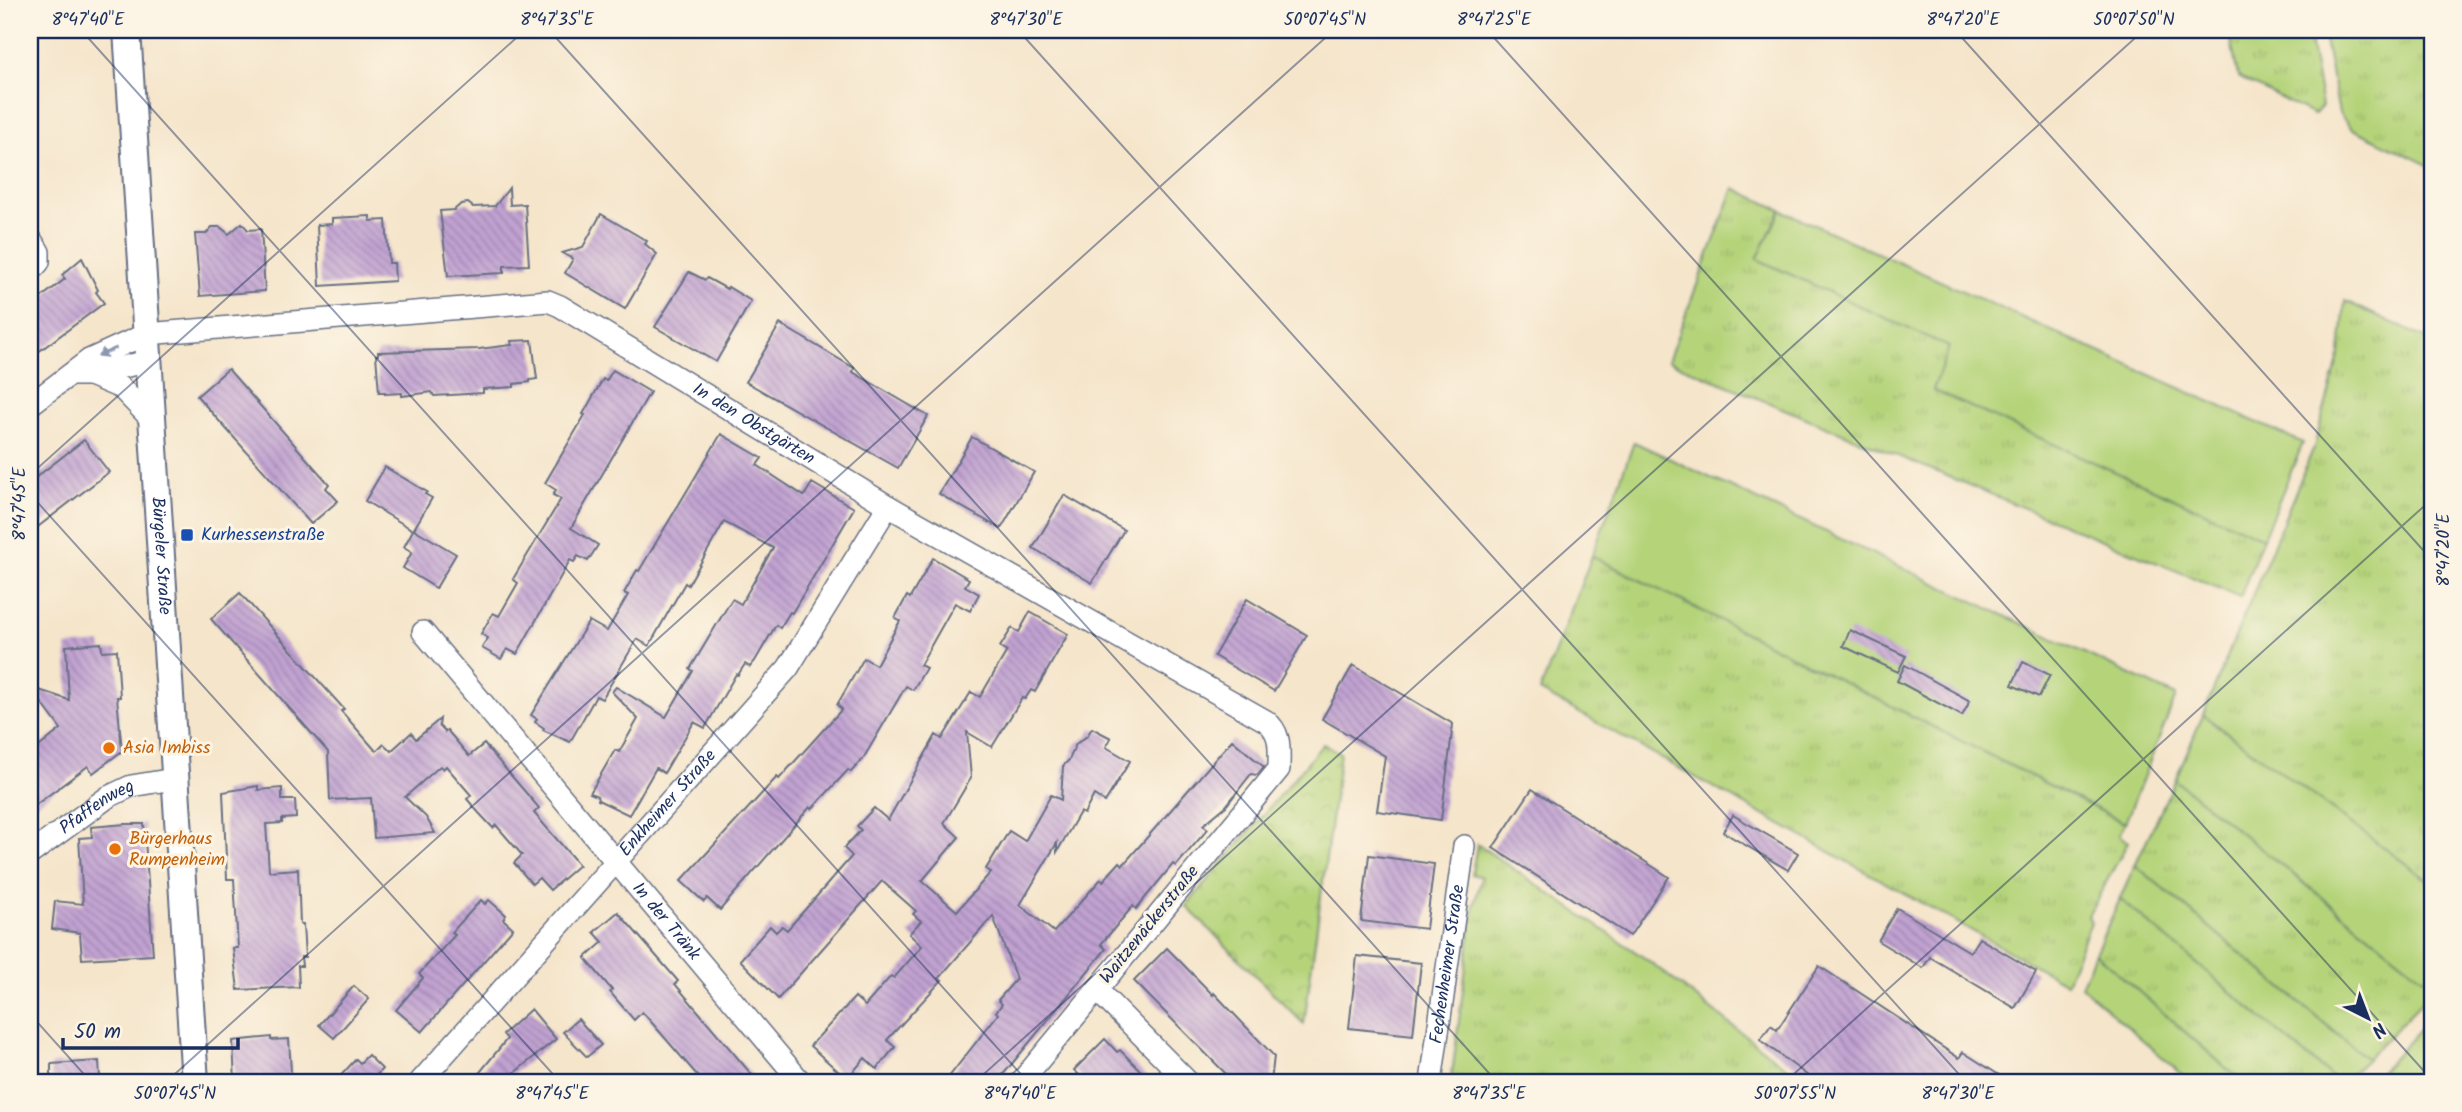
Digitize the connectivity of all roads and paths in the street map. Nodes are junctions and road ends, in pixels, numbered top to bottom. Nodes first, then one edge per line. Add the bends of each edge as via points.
1 (127, 30) edge
2 (30, 238) edge
3 (30, 272) edge
4 (146, 334) junction
5 (148, 361) junction
6 (80, 375) junction
7 (30, 405) edge
8 (151, 419) junction
9 (888, 506) junction
10 (424, 632) dead end
11 (1279, 768) joint
12 (174, 779) junction
13 (1464, 846) dead end
14 (30, 855) edge
15 (615, 861) junction
16 (1097, 990) junction
17 (195, 1082) edge
18 (420, 1082) edge
19 (801, 1082) edge
20 (1021, 1082) edge
21 (1188, 1082) edge
22 (1431, 1082) edge

1 - 4 street, Bürgeler Straße
2 - 3 street via 39,252 39,262
4 - 5 street, Bürgeler Straße
4 -> 6 street via 89,360
4 - 9 street, In den Obstgärten via 548,302
5 - 6 street
5 - 8 street, Bürgeler Straße
6 - 7 street
6 - 8 street via 121,388
8 - 12 street, Bürgeler Straße
9 - 11 street, In den Obstgärten via 1266,721 1279,740
9 - 15 street, Enkheimer Straße via 788,668
10 - 15 street, In der Tränk
11 - 16 street, Waitzenäckerstraße
12 - 14 street, Pfaffenweg via 118,792
12 - 17 street, Bürgeler Straße
13 - 22 street, Fechenheimer Straße
15 - 18 street, Enkheimer Straße
15 - 19 street, In der Tränk
16 - 20 street, Waitzenäckerstraße
16 - 21 street

